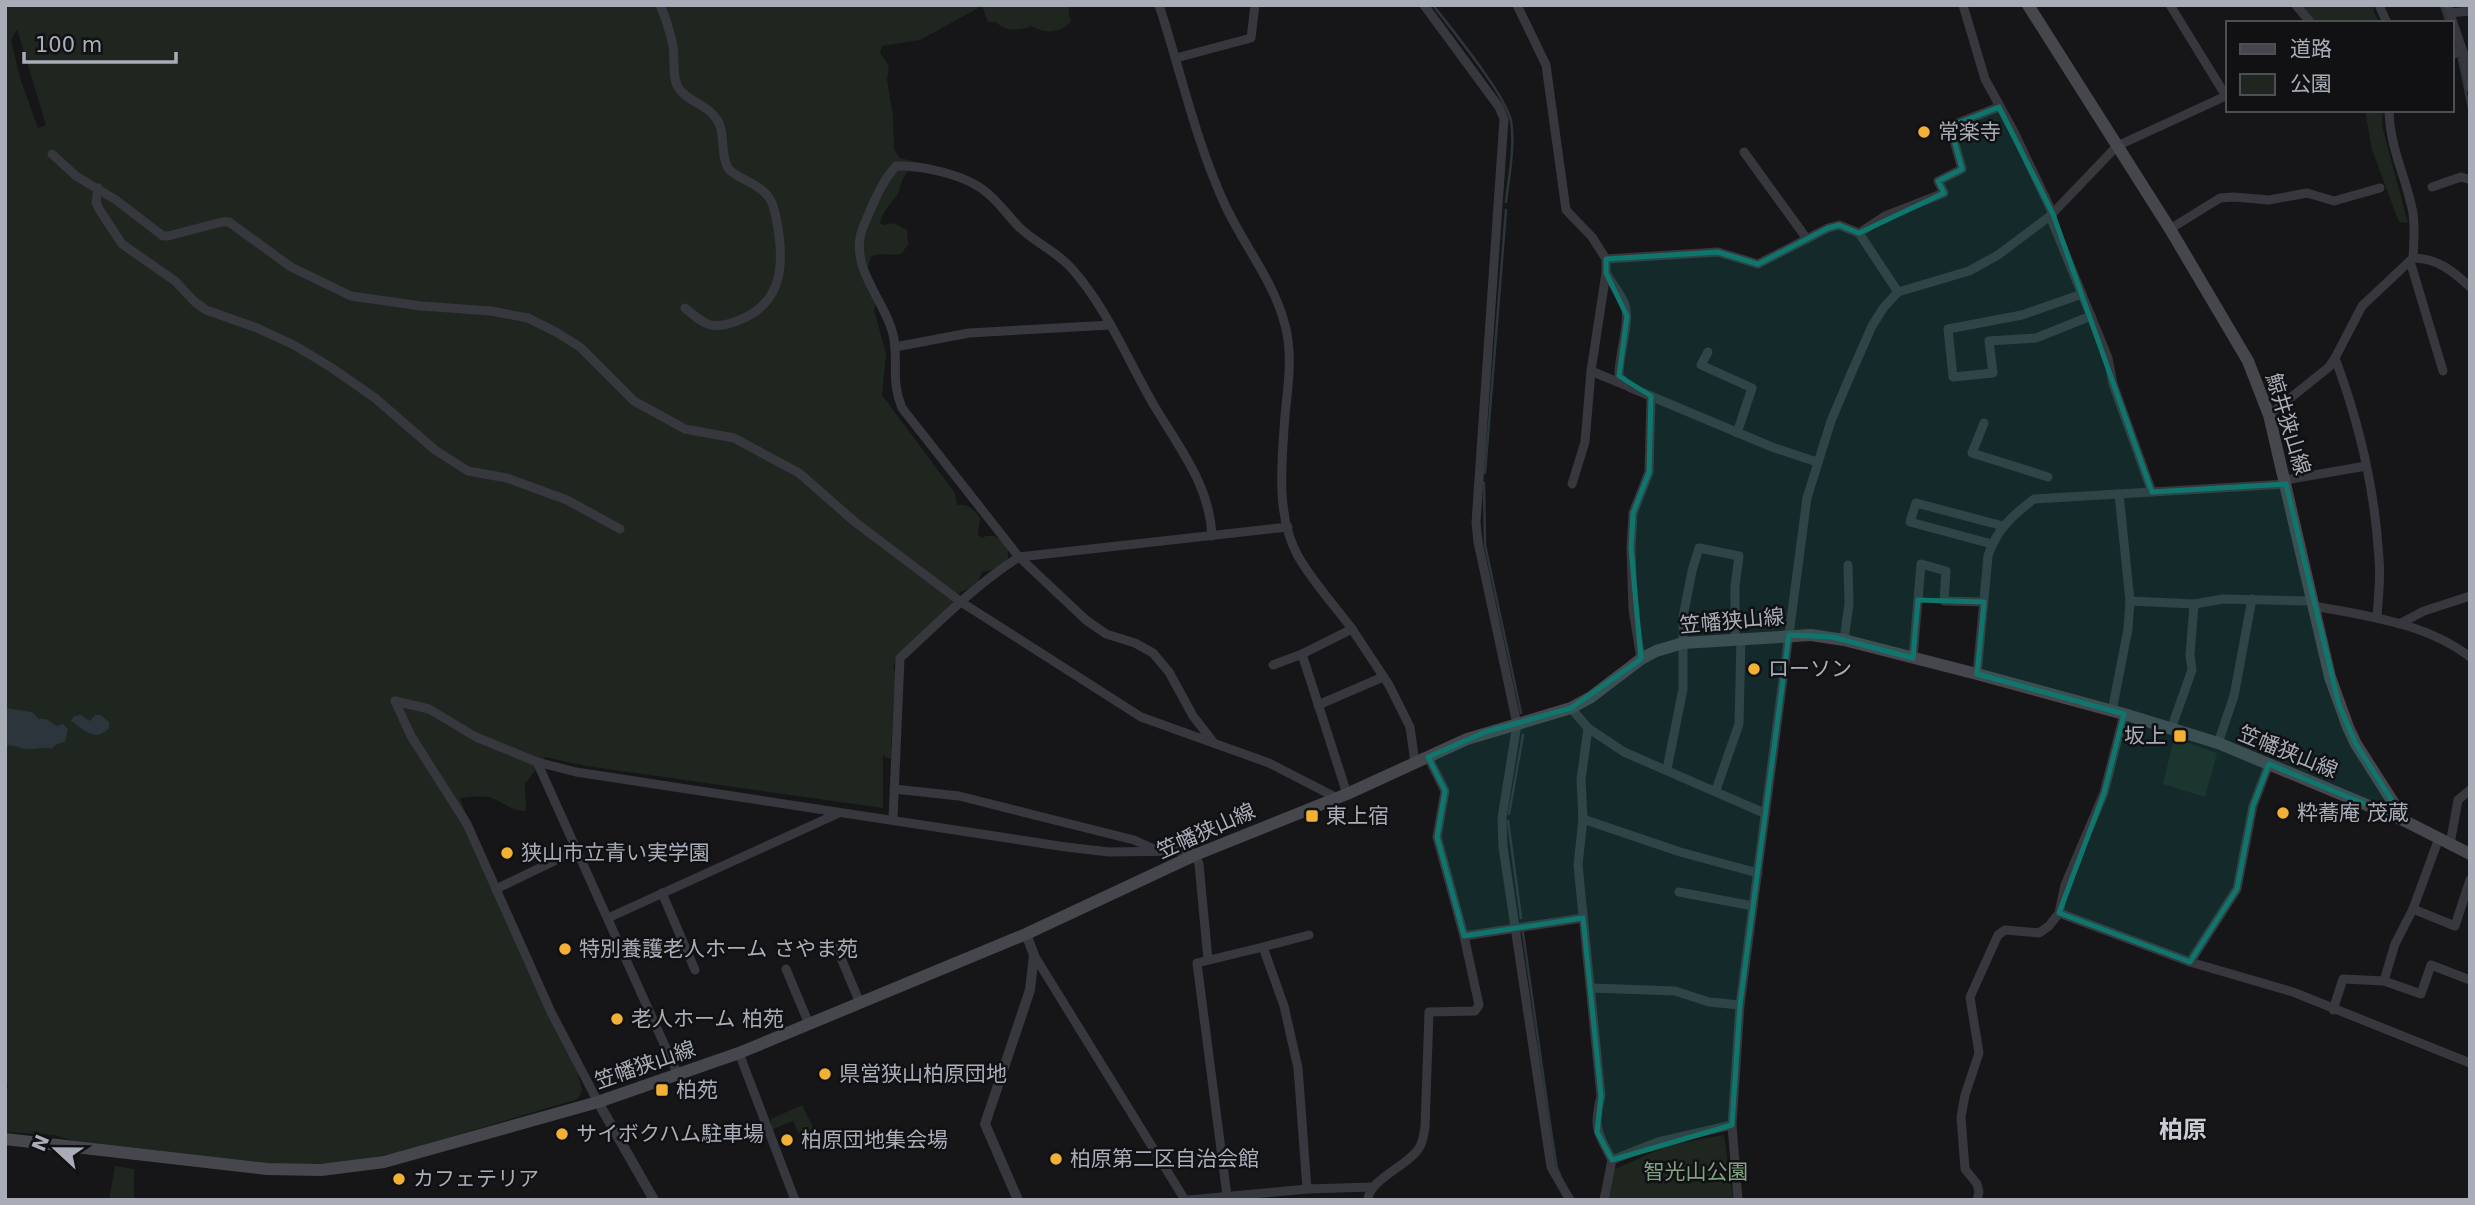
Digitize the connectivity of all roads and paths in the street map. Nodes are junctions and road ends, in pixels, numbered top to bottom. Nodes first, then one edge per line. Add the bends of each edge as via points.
1 (660, 5) edge
2 (1159, 5) edge
3 (1255, 5) edge
4 (1424, 5) edge
5 (1517, 5) edge
6 (1963, 5) edge
7 (2028, 5) edge
8 (2170, 5) edge
9 (2295, 5) edge
10 (2379, 5) edge
11 (2449, 9) edge
12 (2470, 10) edge
13 (2309, 21) edge
14 (2386, 21) edge
15 (2454, 24) edge
16 (2463, 52) junction
17 (2454, 54) edge
18 (1176, 58) junction
19 (2468, 64) edge
20 (2470, 88) edge
21 (2226, 93) edge
22 (2226, 95) edge
23 (1999, 107) junction
24 (2389, 112) edge
25 (2117, 146) junction
26 (1744, 152) dead end
27 (52, 154) dead end
28 (2469, 182) edge
29 (2432, 187) dead end
30 (98, 188) junction
31 (2380, 188) dead end
32 (2052, 215) junction
33 (2170, 229) junction
34 (1859, 233) junction
35 (1807, 239) junction
36 (1606, 259) junction
37 (2412, 259) junction
38 (1606, 273) junction
39 (2470, 287) edge
40 (1899, 292) junction
41 (2082, 294) junction
42 (685, 308) dead end
43 (2091, 316) junction
44 (1111, 325) junction
45 (894, 347) junction
46 (1708, 352) dead end
47 (2335, 358) junction
48 (1591, 371) junction
49 (2442, 371) dead end
50 (1629, 387) junction
51 (1651, 396) junction
52 (2269, 415) junction
53 (1984, 423) dead end
54 (1737, 433) junction
55 (1818, 461) junction
56 (2366, 466) junction
57 (2048, 477) dead end
58 (2285, 482) junction
59 (1573, 484) dead end
60 (2152, 492) junction
61 (2119, 494) junction
62 (2003, 526) junction
63 (1288, 527) junction
64 (620, 529) dead end
65 (1212, 536) junction
66 (1992, 544) junction
67 (1019, 557) junction
68 (1848, 565) dead end
69 (2470, 596) edge
70 (2252, 599) junction
71 (2130, 601) junction
72 (961, 602) junction
73 (1984, 602) junction
74 (2313, 603) junction
75 (2194, 604) junction
76 (2377, 618) junction
77 (2399, 624) junction
78 (1352, 629) junction
79 (1789, 635) junction
80 (1738, 639) junction
81 (1844, 640) junction
82 (1683, 643) junction
83 (1302, 653) junction
84 (2470, 657) edge
85 (1913, 658) junction
86 (1641, 659) junction
87 (1273, 665) dead end
88 (1977, 674) junction
89 (1383, 677) junction
90 (1318, 705) junction
91 (1571, 708) junction
92 (2118, 713) junction
93 (1517, 724) junction
94 (1588, 728) junction
95 (2171, 729) junction
96 (1214, 743) junction
97 (2218, 743) junction
98 (1428, 757) junction
99 (537, 762) junction
100 (1415, 764) junction
101 (2269, 764) junction
102 (1667, 769) junction
103 (894, 789) junction
104 (1716, 790) junction
105 (2470, 790) edge
106 (1342, 796) junction
107 (839, 813) junction
108 (1765, 813) junction
109 (892, 819) junction
110 (1583, 819) junction
111 (2405, 821) junction
112 (2445, 841) junction
113 (578, 850) junction
114 (1159, 851) junction
115 (2470, 854) edge
116 (1195, 855) junction
117 (1758, 873) junction
118 (2470, 880) edge
119 (496, 888) junction
120 (1679, 891) dead end
121 (662, 893) junction
122 (1754, 905) junction
123 (2413, 909) junction
124 (2059, 913) junction
125 (608, 918) junction
126 (1583, 918) junction
127 (1514, 928) junction
128 (1026, 934) junction
129 (1309, 935) dead end
130 (1464, 936) junction
131 (835, 944) dead end
132 (1263, 947) junction
133 (1034, 956) junction
134 (1208, 960) junction
135 (2190, 962) junction
136 (786, 969) dead end
137 (695, 970) dead end
138 (2384, 981) junction
139 (2470, 981) edge
140 (1591, 988) junction
141 (860, 1003) junction
142 (1740, 1005) junction
143 (2333, 1010) junction
144 (809, 1024) junction
145 (739, 1053) junction
146 (2470, 1063) edge
147 (678, 1075) junction
148 (597, 1102) junction
149 (1732, 1125) junction
150 (5, 1139) edge
151 (1612, 1160) junction
152 (1372, 1187) junction
153 (1307, 1189) junction
154 (1227, 1195) junction
155 (654, 1200) edge
156 (795, 1200) edge
157 (1018, 1200) edge
158 (1190, 1200) edge
159 (1368, 1200) edge
160 (1570, 1200) edge
161 (1604, 1200) edge
162 (1738, 1200) edge
163 (1976, 1200) edge

1 - 42 street via 674,48 675,81 682,93 706,107 718,121 727,167 769,198 782,264 774,291 742,319 712,327
2 - 18 street
3 - 18 street via 1251,38
4 - 93 street via 1504,119 1476,523
5 - 36 street via 1546,65 1566,210
6 - 23 street via 1985,79
7 - 25 main road, 鯨井狭山線
8 - 21 street
9 - 13 street
10 - 14 street
11 - 12 street
15 - 16 street
16 - 17 street
16 - 19 street
18 - 63 street via 1202,148 1226,207 1273,292 1286,327 1289,363 1282,460
19 - 20 street
22 - 25 street
23 - 32 street
23 - 34 street via 1950,126 1962,169 1938,181 1944,193 1885,216
24 - 37 street via 2390,138 2412,212
25 - 32 street
25 - 33 main road, 鯨井狭山線
26 - 35 street
27 - 30 street
28 - 29 street via 2461,177
30 - 64 street via 99,209 122,244 175,281 206,310 294,345 332,368 468,471 507,478 567,500
30 - 72 street via 163,236 229,222 291,267 351,296 528,318 580,347 634,401 685,429 734,438 799,473
31 - 33 street via 2334,201 2307,193 2269,200 2220,198
32 - 40 street via 1969,271
32 - 41 street
33 - 52 main road, 鯨井狭山線 via 2248,360
34 - 35 street via 1839,225
34 - 40 street
35 - 36 street via 1758,264 1718,252
36 - 38 street
37 - 39 street via 2440,263
37 - 47 street via 2362,306
37 - 49 street
38 - 48 street
38 - 50 street via 1625,304 1619,376
40 - 55 street via 1872,326
41 - 43 street
41 - 43 street via 2022,316 1948,329 1953,377 1993,373 1989,341 2036,338
43 - 60 street
44 - 45 street via 969,333
44 - 45 street via 1074,270 1021,229 984,190 954,176 905,165 896,166 877,195 859,250 888,320
44 - 65 street via 1198,476 1209,506
45 - 67 street via 894,391 902,408
46 - 54 street via 1701,365 1752,388
47 - 52 street
47 - 56 street
48 - 50 street
48 - 59 street via 1585,442
50 - 51 street
51 - 54 street
51 - 86 street via 1649,472 1633,513 1630,564
52 - 58 main road, 鯨井狭山線
53 - 57 street via 1972,453
54 - 55 street
55 - 79 street via 1807,498
56 - 58 street
56 - 76 street via 2379,560
58 - 60 street
58 - 74 main road, 鯨井狭山線
60 - 61 street
61 - 62 street via 2034,499
61 - 71 street
62 - 66 street
62 - 66 street via 1916,503 1910,522
63 - 65 street
63 - 78 street via 1298,556
65 - 67 street
66 - 73 street
67 - 72 street
67 - 96 street via 1105,634 1153,653
68 - 81 street
69 - 77 street
70 - 74 street
70 - 75 street
70 - 97 street via 2234,696
71 - 75 street
71 - 92 street
72 - 96 street via 1141,717
72 - 103 street via 900,658
73 - 85 street via 1944,601 1946,571 1921,564
73 - 88 street
74 - 76 street
74 - 111 main road, 鯨井狭山線 via 2330,677 2348,727
75 - 95 street via 2192,670
76 - 77 street
77 - 84 street via 2446,641
78 - 83 street
78 - 89 street
79 - 80 main road, 笠幡狭山線
79 - 81 main road, 笠幡狭山線
79 - 108 street
80 - 82 main road, 笠幡狭山線
80 - 82 street via 1735,586 1739,556 1699,548 1683,617
80 - 104 street via 1739,724
81 - 85 main road, 笠幡狭山線
82 - 86 main road, 笠幡狭山線
82 - 102 street via 1683,689
83 - 87 street
83 - 90 street
85 - 88 main road, 笠幡狭山線
86 - 91 main road, 笠幡狭山線
88 - 92 main road, 笠幡狭山線
89 - 90 street
89 - 100 street via 1410,727
90 - 106 street
91 - 93 main road, 笠幡狭山線
91 - 94 street
92 - 95 main road, 笠幡狭山線
92 - 124 street via 2104,793 2065,885
93 - 98 main road, 笠幡狭山線
93 - 127 street via 1502,818
94 - 102 street via 1623,752
94 - 110 street via 1581,780
95 - 97 main road, 笠幡狭山線
96 - 106 street
97 - 101 main road, 笠幡狭山線
98 - 100 main road, 笠幡狭山線
98 - 130 street via 1445,792 1437,837
99 - 107 street
99 - 113 street
99 - 119 street via 476,737 429,709 395,701 411,736 467,824
100 - 106 main road, 笠幡狭山線
101 - 111 main road, 笠幡狭山線
101 - 135 street via 2252,806 2237,889
102 - 104 street
103 - 109 street
103 - 114 street via 959,796 1133,840
104 - 108 street
105 - 112 street via 2458,800
106 - 116 main road, 笠幡狭山線
107 - 109 street
107 - 121 street
108 - 117 street
109 - 114 street via 1066,847
110 - 117 street
110 - 126 street via 1578,865
111 - 112 main road
112 - 115 main road
112 - 123 street
113 - 119 street
113 - 125 street
114 - 116 street
116 - 128 main road, 笠幡狭山線
116 - 134 street
117 - 122 street
118 - 123 street via 2455,926
119 - 148 street
120 - 122 street
121 - 125 street
121 - 137 street
122 - 142 street
123 - 138 street via 2395,944
124 - 135 street
124 - 163 street via 2039,933 2005,930 1998,934 1970,998 1979,1053 1961,1116 1965,1169 1977,1184
125 - 147 street
126 - 127 street
126 - 140 street
127 - 130 street
127 - 160 street via 1551,1167
128 - 133 street
128 - 141 main road, 笠幡狭山線
129 - 132 street
130 - 152 street via 1479,1005 1475,1011 1429,1012 1422,1141 1418,1150
131 - 141 street
132 - 134 street
132 - 153 street via 1284,1006 1298,1068
133 - 157 street via 1030,990 985,1124
133 - 158 street
134 - 154 street via 1197,963
135 - 143 street via 2293,992
136 - 144 street
138 - 139 street via 2421,994 2431,965
138 - 143 street via 2343,979
140 - 142 street via 1675,991 1709,1002
140 - 151 street via 1601,1096 1597,1132
141 - 144 main road, 笠幡狭山線
142 - 149 street
143 - 146 street
144 - 145 main road, 笠幡狭山線
145 - 147 main road, 笠幡狭山線
145 - 156 street
147 - 148 main road, 笠幡狭山線
148 - 150 main road, 笠幡狭山線 via 384,1163 321,1170 267,1169
148 - 155 street
149 - 151 street via 1658,1142
149 - 162 street
151 - 161 street
152 - 153 street
152 - 159 street
153 - 154 street
154 - 158 street

